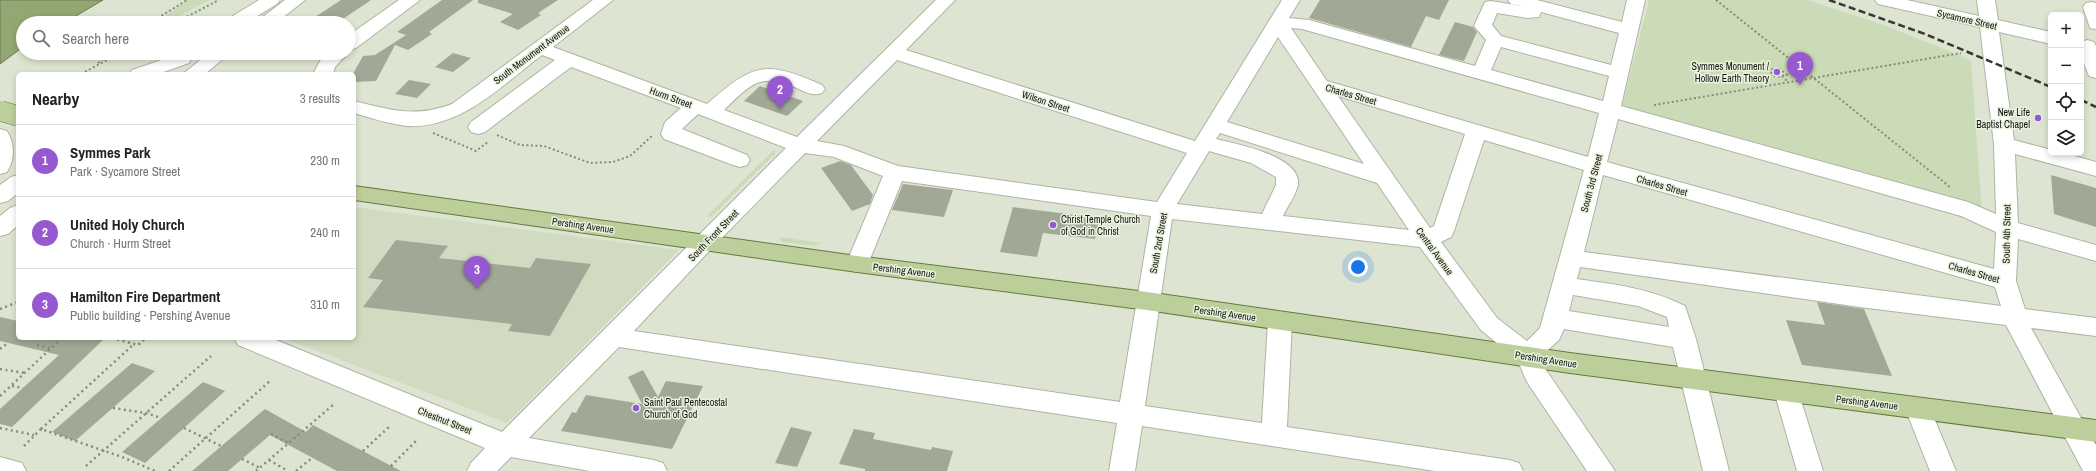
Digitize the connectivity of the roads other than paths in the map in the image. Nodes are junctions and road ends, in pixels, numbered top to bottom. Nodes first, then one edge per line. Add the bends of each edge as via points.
1 (271, 0) edge
2 (296, 0) edge
3 (411, 0) edge
4 (604, 0) edge
5 (946, 0) edge
6 (1291, 0) edge
7 (1517, 0) edge
8 (1636, 0) edge
9 (1884, 0) edge
10 (1986, 0) edge
11 (2092, 7) dead end
12 (1555, 10) junction
13 (245, 16) edge
14 (274, 16) edge
15 (1278, 22) junction
16 (1990, 24) junction
17 (2096, 24) edge
18 (1629, 30) junction
19 (2048, 37) edge
20 (356, 39) edge
21 (1495, 40) junction
22 (2088, 47) edge
23 (539, 48) junction
24 (893, 52) junction
25 (569, 59) junction
26 (176, 60) edge
27 (181, 60) edge
28 (212, 60) edge
29 (332, 60) edge
30 (1484, 67) dead end
31 (144, 72) edge
32 (165, 72) edge
33 (196, 72) edge
34 (324, 72) edge
35 (2096, 72) edge
36 (1619, 73) junction
37 (1321, 85) junction
38 (815, 89) dead end
39 (356, 108) edge
40 (703, 109) junction
41 (1610, 111) junction
42 (478, 127) dead end
43 (1477, 130) junction
44 (0, 136) edge
45 (1206, 139) junction
46 (2004, 144) junction
47 (802, 146) junction
48 (740, 160) dead end
49 (1595, 166) junction
50 (0, 168) edge
51 (2096, 169) edge
52 (895, 173) junction
53 (1385, 178) junction
54 (16, 184) edge
55 (356, 193) edge
56 (0, 196) edge
57 (1162, 210) junction
58 (16, 215) edge
59 (1269, 222) junction
60 (0, 228) edge
61 (2007, 228) junction
62 (1427, 240) junction
63 (704, 242) junction
64 (2096, 253) edge
65 (1571, 258) junction
66 (857, 264) junction
67 (2005, 281) junction
68 (1564, 285) junction
69 (1147, 301) junction
70 (2014, 317) junction
71 (1555, 318) junction
72 (1280, 321) junction
73 (2096, 327) edge
74 (614, 337) junction
75 (1684, 339) junction
76 (259, 340) edge
77 (1527, 356) junction
78 (1693, 379) junction
79 (1786, 391) junction
80 (1918, 408) junction
81 (1130, 414) junction
82 (2084, 430) edge
83 (1274, 436) junction
84 (505, 445) junction
85 (1458, 467) edge
86 (0, 468) edge
87 (2096, 470) edge
88 (13, 471) edge
89 (480, 471) edge
90 (654, 471) edge
91 (1122, 471) edge
92 (1510, 471) edge
93 (1602, 471) edge
94 (1716, 471) edge
95 (1810, 471) edge
96 (1943, 471) edge

1 - 13 street
2 - 14 street
3 - 20 street
4 - 23 street, South Monument Avenue
5 - 24 street, South Front Street
6 - 15 street, South 2nd Street
7 - 12 street
8 - 18 street, South 3rd Street
9 - 16 street, Sycamore Street
10 - 16 street, South 4th Street
11 - 17 street
12 - 18 street
12 - 21 street via 1527,13 1491,6 1483,26
15 - 37 street, Central Avenue
15 - 41 street via 1303,24
15 - 45 street, South 2nd Street
16 - 19 street, Sycamore Street
16 - 46 street, South 4th Street
18 - 36 street, South 3rd Street
21 - 30 street
21 - 36 street
22 - 35 street
23 - 25 street, Hurm Street
23 - 39 street, South Monument Avenue via 459,108 442,116 410,121
24 - 45 street, Wilson Street
24 - 47 street, South Front Street
25 - 40 street, Hurm Street
25 - 42 street
26 - 31 street
27 - 32 street
28 - 33 street
29 - 34 street
36 - 41 street, South 3rd Street
37 - 43 street, Charles Street
37 - 53 street, Central Avenue
38 - 40 street via 779,74 763,74 743,81
40 - 47 street, Hurm Street
40 - 48 street via 672,127 671,134
41 - 49 street, South 3rd Street
41 - 61 street via 1968,210
43 - 49 street, Charles Street
43 - 62 street via 1443,231
44 - 50 street via 4,152
45 - 53 street
45 - 57 street, South 2nd Street
45 - 59 street via 1270,163 1286,174 1287,185
46 - 51 street
46 - 61 street, South 4th Street
47 - 52 street, Hurm Street via 837,152
47 - 63 street, South Front Street
49 - 65 street, South 3rd Street
49 - 67 street, Charles Street
52 - 57 street, Hurm Street
52 - 66 street
53 - 62 street, Central Avenue
54 - 56 street
55 - 63 main road, Pershing Avenue
57 - 59 street, Hurm Street
57 - 69 street, South 2nd Street
58 - 60 street
59 - 62 street, Hurm Street
61 - 64 street
61 - 67 street, South 4th Street
62 - 77 street, Central Avenue via 1489,324
63 - 66 main road, Pershing Avenue
63 - 74 street, South Front Street
65 - 68 street, South 3rd Street
65 - 70 street via 1658,272
66 - 69 main road, Pershing Avenue
67 - 70 street, South 4th Street
68 - 71 street, South 3rd Street
68 - 75 street via 1650,300 1669,306 1677,312
69 - 72 main road, Pershing Avenue
69 - 81 street, South 2nd Street
70 - 73 street
70 - 82 street, South 4th Street via 2020,331
71 - 75 street
71 - 77 street, South 3rd Street via 1551,333
72 - 77 main road, Pershing Avenue
72 - 83 street
74 - 81 street
74 - 84 street, South Front Street
75 - 78 street
76 - 84 street, Chestnut Street
77 - 78 main road, Pershing Avenue
77 - 93 street, Central Avenue via 1536,375
78 - 79 main road, Pershing Avenue
78 - 94 street
79 - 80 main road, Pershing Avenue
79 - 95 street
80 - 82 main road, Pershing Avenue
80 - 96 street
81 - 83 street
81 - 91 street, South 2nd Street
82 - 87 street, South 4th Street
83 - 85 street
84 - 89 street, South Front Street
84 - 90 street, Chestnut Street
85 - 92 street
86 - 88 street

